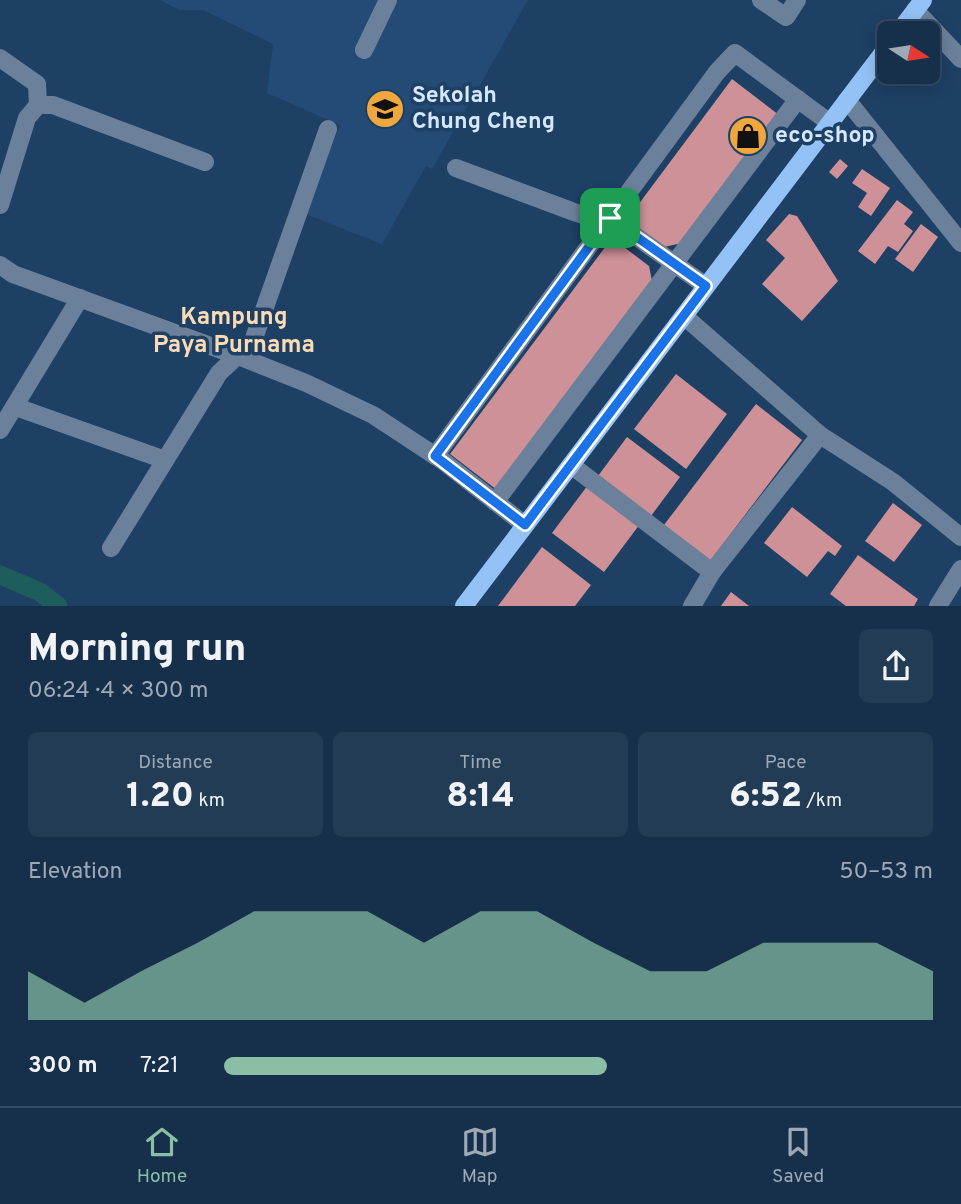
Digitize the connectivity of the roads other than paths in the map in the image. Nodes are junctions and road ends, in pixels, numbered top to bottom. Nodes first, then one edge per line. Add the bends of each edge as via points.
1 (388, 0) edge
2 (761, 0) edge
3 (797, 0) edge
4 (919, 5) edge
5 (907, 21) edge
6 (364, 50) dead end
7 (0, 58) edge
8 (961, 59) edge
9 (877, 61) edge
10 (798, 99) junction
11 (847, 100) junction
12 (38, 105) junction
13 (830, 123) junction
14 (328, 129) dead end
15 (205, 162) dead end
16 (456, 168) dead end
17 (0, 205) edge
18 (610, 218) junction
19 (961, 243) edge
20 (674, 264) junction
21 (0, 265) edge
22 (706, 286) junction
23 (80, 298) junction
24 (684, 316) junction
25 (238, 356) junction
26 (16, 407) junction
27 (0, 430) edge
28 (820, 435) junction
29 (435, 456) junction
30 (165, 460) junction
31 (571, 465) junction
32 (495, 502) junction
33 (525, 525) junction
34 (961, 537) edge
35 (111, 548) dead end
36 (961, 569) edge
37 (712, 572) junction
38 (464, 606) edge
39 (692, 606) edge
40 (938, 606) edge

1 - 6 street
2 - 3 street via 786,17
4 - 5 main road
4 - 8 street
7 - 12 street via 37,84
9 - 11 main road
10 - 13 street
10 - 18 street via 735,53
10 - 20 street
11 - 13 main road
11 - 19 street
12 - 15 street via 52,105
12 - 17 street via 27,118
13 - 22 main road
14 - 25 street via 253,341
16 - 18 street via 573,212
18 - 20 street
18 - 29 street
20 - 22 street
20 - 32 street
21 - 23 street
22 - 24 main road
23 - 25 street
23 - 26 street
24 - 28 street
24 - 31 main road
25 - 29 street via 373,415
25 - 30 street via 219,373
26 - 27 street
26 - 30 street
28 - 34 street via 893,482
28 - 37 street
29 - 32 street
30 - 35 street
31 - 33 main road
31 - 37 street
32 - 33 street
33 - 38 main road
36 - 40 street
37 - 39 street

